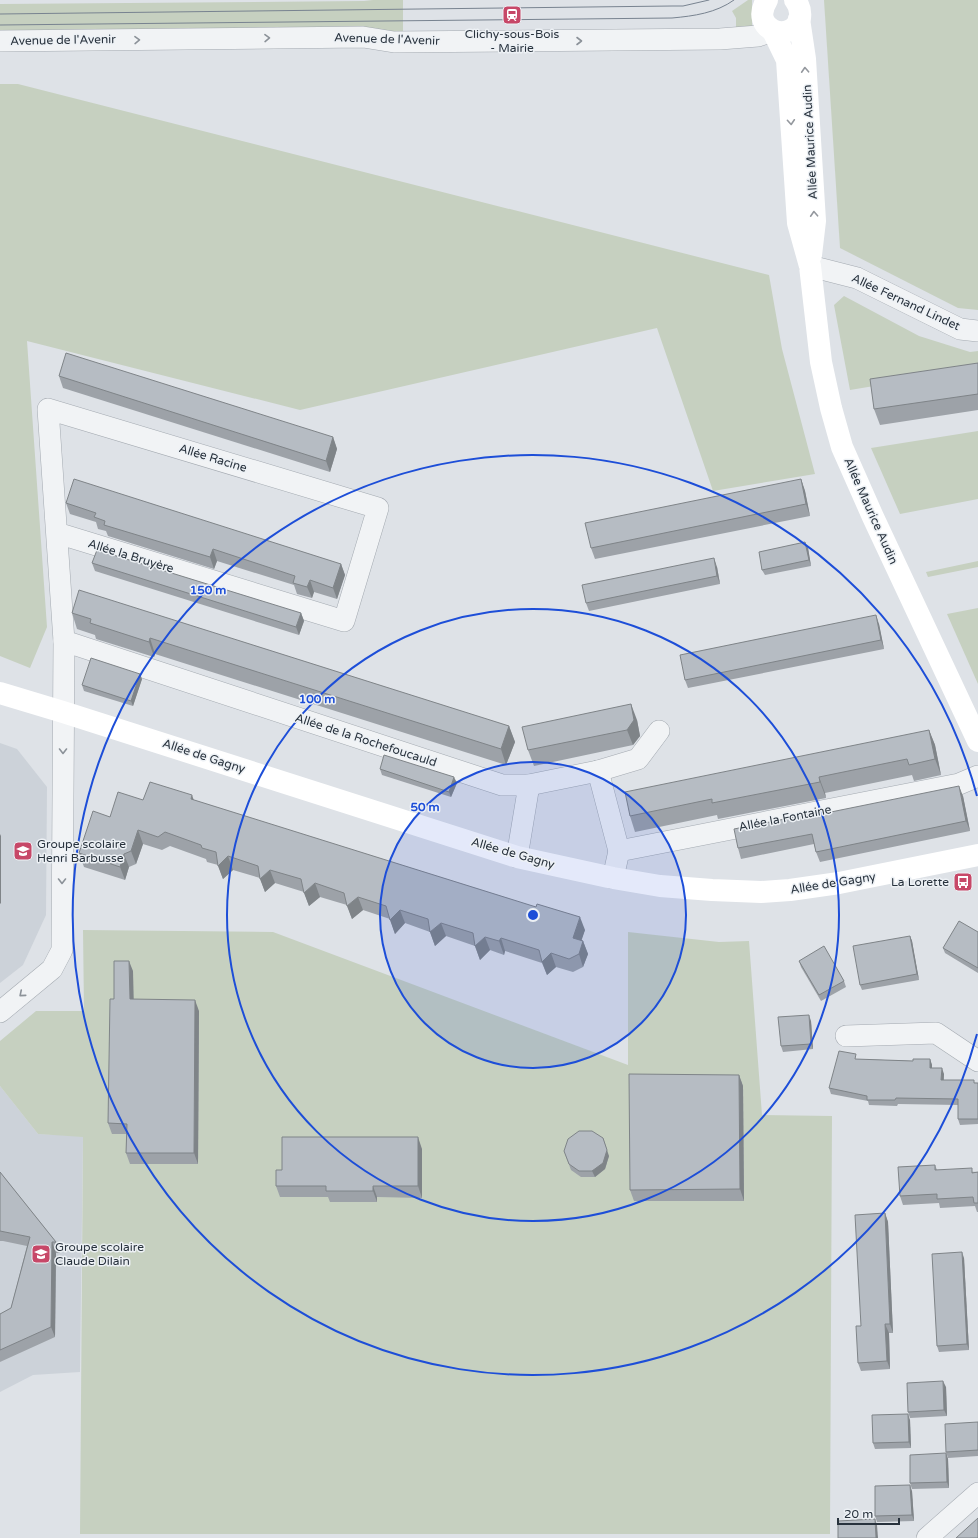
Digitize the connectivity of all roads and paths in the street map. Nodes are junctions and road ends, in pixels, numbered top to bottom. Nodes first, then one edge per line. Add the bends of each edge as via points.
1 (764, 2) edge
2 (797, 5) edge
3 (773, 30) junction
4 (0, 41) edge
5 (810, 266) junction
6 (978, 331) edge
7 (56, 532) junction
8 (344, 621) joint
9 (64, 641) junction
10 (0, 684) edge
11 (0, 693) edge
12 (63, 712) junction
13 (659, 731) dead end
14 (978, 741) edge
15 (598, 771) junction
16 (978, 776) edge
17 (529, 785) junction
18 (619, 851) junction
19 (978, 855) edge
20 (517, 857) junction
21 (613, 878) junction
22 (0, 1012) edge
23 (846, 1036) dead end
24 (978, 1061) edge
25 (978, 1494) edge
26 (927, 1538) edge

1 - 3 main road, Allée Maurice Audin via 763,20
2 - 3 main road via 797,24 786,32
5 -> 2 main road, Allée Maurice Audin via 815,221 805,59
4 -> 3 street, Avenue de l'Avenir via 362,37 394,42 720,40 758,36
3 -> 5 main road, Allée Maurice Audin via 787,60 798,223
5 - 6 street, Allée Fernand Lindet via 857,278 960,329
5 - 14 main road, Allée Maurice Audin via 821,362 842,447
7 - 8 street, Allée la Bruyère
7 - 8 street, Allée Racine via 48,408 378,508
7 - 9 street
9 - 12 street
9 - 17 street, Allée de la Rochefoucauld via 502,785
10 - 12 main road, Allée de Gagny
11 - 12 main road, Allée de Gagny
12 - 20 main road, Allée de Gagny
12 -> 22 street via 62,950 52,969
13 - 15 street, Allée de la Rochefoucauld via 638,759
15 - 17 street, Allée de la Rochefoucauld
15 - 18 street
16 - 18 street, Allée la Fontaine via 959,784
17 - 20 street
18 - 21 street
19 - 21 main road, Allée de Gagny via 839,883 760,892 660,886
20 - 21 main road, Allée de Gagny
23 - 24 street via 936,1033
25 - 26 street

